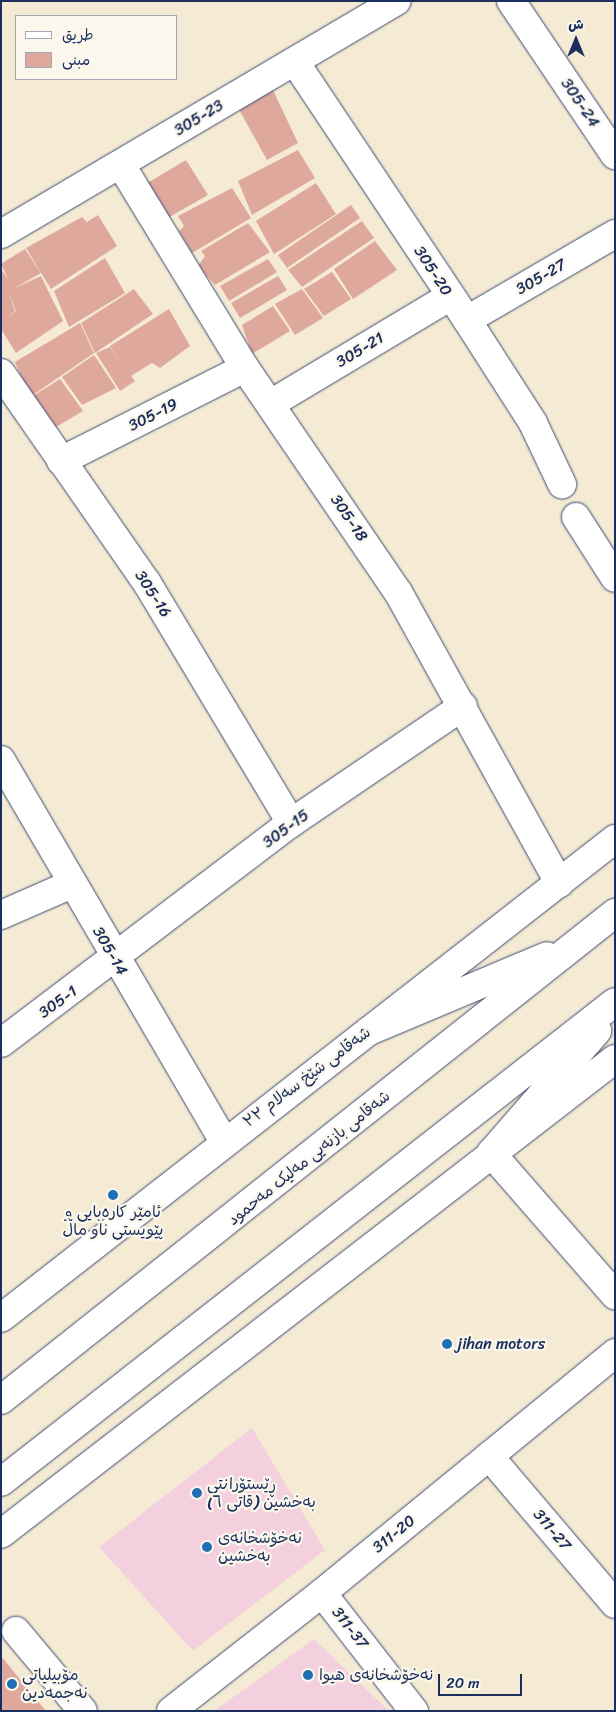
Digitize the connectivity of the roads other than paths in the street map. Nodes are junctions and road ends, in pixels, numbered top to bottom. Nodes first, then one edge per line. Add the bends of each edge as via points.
1 (398, 1) edge
2 (511, 1) edge
3 (295, 62) junction
4 (615, 155) edge
5 (120, 165) junction
6 (1, 234) edge
7 (615, 234) edge
8 (448, 296) junction
9 (468, 320) junction
10 (245, 368) junction
11 (3, 380) edge
12 (272, 402) junction
13 (61, 461) junction
14 (562, 484) dead end
15 (576, 517) dead end
16 (615, 578) edge
17 (463, 706) junction
18 (1, 760) edge
19 (291, 823) junction
20 (615, 839) edge
21 (559, 883) junction
22 (72, 884) junction
23 (615, 914) edge
24 (1, 915) edge
25 (579, 942) junction
26 (115, 960) junction
27 (615, 1002) edge
28 (615, 1010) edge
29 (369, 1031) junction
30 (1, 1043) edge
31 (615, 1059) edge
32 (223, 1140) junction
33 (491, 1153) junction
34 (615, 1295) edge
35 (1, 1318) edge
36 (615, 1352) edge
37 (1, 1400) edge
38 (489, 1456) junction
39 (1, 1482) edge
40 (1, 1534) edge
41 (322, 1593) junction
42 (615, 1604) edge
43 (16, 1631) dead end
44 (83, 1711) edge
45 (171, 1711) edge
46 (414, 1711) edge

1 - 3 main road, 305-23
2 - 4 main road, 305-24
3 - 5 main road, 305-23
3 - 8 main road, 305-20
5 - 6 main road, 305-23
5 - 10 main road, 305-18
7 - 9 main road, 305-27
8 - 9 main road, 305-20
8 - 12 main road, 305-21
9 - 14 main road, 305-20 via 532,423
10 - 12 main road, 305-18
10 - 13 main road, 305-19
11 - 13 main road, 305-16
12 - 17 main road, 305-18 via 398,592
13 - 19 main road, 305-16 via 147,583
15 - 16 main road
17 - 19 main road, 305-15
17 - 21 main road, 305-18
18 - 22 main road, 305-14
19 - 26 main road, 305-15
20 - 21 main road, شەقامی شێخ سەلام ٣٣
21 - 29 main road, شەقامی شێخ سەلام ٣٣
22 - 24 main road
22 - 26 main road, 305-14
23 - 25 main road, شەقامی بازنەیی مەلیک مەحمود
25 - 29 main road
25 - 37 main road, شەقامی بازنەیی مەلیک مەحمود
26 - 30 main road, 305-1
26 - 32 main road, 305-14
27 - 39 main road
28 - 33 main road
29 - 32 main road, شەقامی شێخ سەلام ٣٣
31 - 33 main road
32 - 35 main road, شەقامی شێخ سەلام ٣٣
33 - 34 main road
33 - 40 main road
36 - 38 main road, 311-20
38 - 41 main road, 311-20
38 - 42 main road, 311-27
41 - 45 main road, 311-20
41 - 46 main road, 311-37
43 - 44 main road

